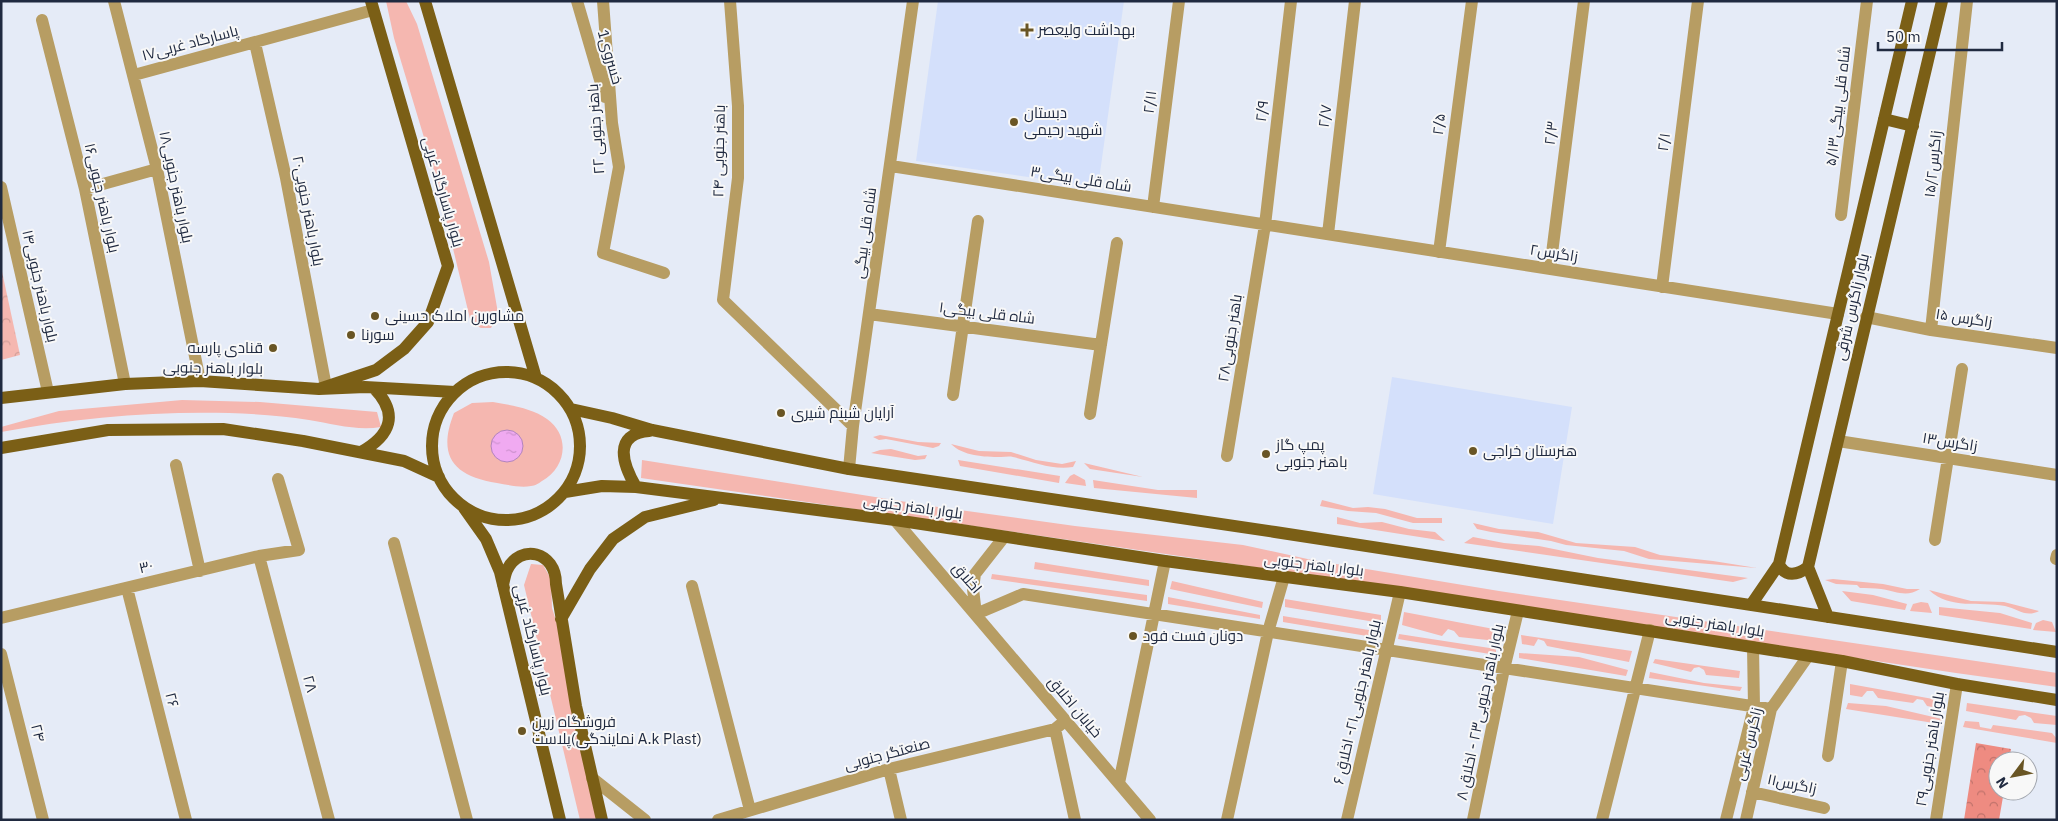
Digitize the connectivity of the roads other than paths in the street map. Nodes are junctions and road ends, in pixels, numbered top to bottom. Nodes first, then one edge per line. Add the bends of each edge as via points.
1 (114, 1) edge
2 (425, 1) edge
3 (577, 1) edge
4 (603, 1) edge
5 (730, 1) edge
6 (913, 1) edge
7 (1179, 1) edge
8 (1291, 1) edge
9 (1355, 1) edge
10 (1472, 1) edge
11 (1584, 1) edge
12 (1698, 1) edge
13 (1867, 1) edge
14 (1912, 1) edge
15 (1942, 1) edge
16 (1967, 1) edge
17 (372, 6) edge
18 (42, 20) dead end
19 (255, 43) junction
20 (134, 75) junction
21 (1884, 119) junction
22 (612, 123) junction
23 (1913, 126) junction
24 (891, 166) junction
25 (157, 169) junction
26 (1, 186) edge
27 (84, 189) junction
28 (1152, 207) junction
29 (1840, 215) dead end
30 (978, 221) dead end
31 (1265, 225) junction
32 (1328, 234) junction
33 (1117, 243) dead end
34 (1439, 252) junction
35 (1550, 269) junction
36 (664, 273) dead end
37 (1662, 287) junction
38 (869, 314) junction
39 (1838, 314) junction
40 (1866, 317) junction
41 (963, 326) junction
42 (1931, 330) junction
43 (1101, 345) junction
44 (2057, 348) edge
45 (1962, 369) dead end
46 (536, 378) junction
47 (200, 380) junction
48 (125, 384) junction
49 (322, 388) junction
50 (374, 388) junction
51 (48, 392) junction
52 (455, 392) junction
53 (953, 395) dead end
54 (1, 398) edge
55 (571, 409) junction
56 (1090, 414) dead end
57 (853, 426) junction
58 (652, 430) junction
59 (1838, 441) junction
60 (1, 448) edge
61 (361, 452) junction
62 (1227, 456) dead end
63 (1948, 458) junction
64 (176, 465) dead end
65 (849, 469) junction
66 (2057, 475) edge
67 (439, 477) junction
68 (278, 479) dead end
69 (636, 487) junction
70 (564, 492) junction
71 (721, 498) junction
72 (463, 506) junction
73 (895, 520) junction
74 (1004, 536) junction
75 (1935, 540) dead end
76 (394, 543) dead end
77 (2057, 555) edge
78 (259, 556) junction
79 (2056, 559) edge
80 (1165, 561) junction
81 (1779, 564) junction
82 (1808, 567) junction
83 (200, 571) junction
84 (1284, 577) junction
85 (503, 586) junction
86 (692, 586) dead end
87 (127, 588) junction
88 (1400, 592) junction
89 (1751, 604) junction
90 (1518, 611) junction
91 (976, 614) junction
92 (1154, 615) junction
93 (1, 618) edge
94 (1828, 618) junction
95 (561, 619) junction
96 (1650, 630) junction
97 (1268, 632) junction
98 (1753, 647) junction
99 (1385, 650) junction
100 (2057, 652) edge
101 (1, 654) edge
102 (1808, 656) junction
103 (1842, 661) junction
104 (1504, 669) junction
105 (1957, 684) junction
106 (1634, 688) junction
107 (2057, 700) edge
108 (1754, 707) junction
109 (1771, 709) junction
110 (1060, 725) junction
111 (1828, 756) dead end
112 (889, 769) junction
113 (592, 778) junction
114 (1119, 783) junction
115 (1752, 792) junction
116 (1824, 808) dead end
117 (750, 810) junction
118 (722, 819) edge
119 (43, 820) edge
120 (186, 820) edge
121 (329, 820) edge
122 (467, 820) edge
123 (560, 820) edge
124 (602, 820) edge
125 (645, 820) edge
126 (901, 820) edge
127 (1075, 820) edge
128 (1150, 820) edge
129 (1227, 820) edge
130 (1347, 820) edge
131 (1473, 820) edge
132 (1602, 820) edge
133 (1726, 820) edge
134 (1746, 820) edge
135 (1936, 820) edge

1 - 20 street, ۱۸بلوار باهنر جنوبی
2 - 46 main road
3 - 22 street, خسروى1
4 - 22 street, ۲۲ باهنر جنوبی
5 - 57 street, ۲۴ باهنر جنوبی via 738,106 738,178 723,300
6 - 24 street, شاه قلی بیگی
7 - 28 street, ۲/۱۱
8 - 31 street, ۲/۹
9 - 32 street, ۲/۷
10 - 34 street, ۲/۵
11 - 35 street, ۲/۳
12 - 37 street, ۲/۱
13 - 29 street, شاه قلی بیگی۵/۱۳
14 - 21 main road, بلوار زاگرس شرقی
15 - 23 main road, بلوار زاگرس شرقی
16 - 42 street, زاگرس۱۵/۲
17 - 19 street, ۱۷پاسارگاد غربی
17 - 49 main road, بلوار پاسارگاد غربی via 448,266 428,322 404,350 376,370
18 - 27 street, بلوار باهنر جنوبی۱۶
19 - 20 street, ۱۷پاسارگاد غربی
19 - 49 street, بلوار باهنر جنوبی۲۰ via 286,178
20 - 25 street, ۱۸بلوار باهنر جنوبی
21 - 23 main road
21 - 39 main road, بلوار زاگرس شرقی
22 - 36 street, ۲۲ باهنر جنوبی via 618,167 603,254
23 - 40 main road, بلوار زاگرس شرقی
24 - 28 street, شاه قلی بیگی۳
24 - 38 street, شاه قلی بیگی
25 - 27 street
25 - 47 street, ۱۸بلوار باهنر جنوبی
26 - 51 street, بلوار باهنر جنوبی۱۴
27 - 48 street, بلوار باهنر جنوبی۱۶
28 - 31 street, شاه قلی بیگی۳
30 - 41 street
31 - 32 street, زاگرس۲
31 - 62 street, باهنر جنوبی۲۸
32 - 34 street, زاگرس۲
33 - 43 street
34 - 35 street, زاگرس۲
35 - 37 street, زاگرس۲
37 - 39 street, زاگرس۲
38 - 41 street, شاه قلی بیگی۱
38 - 57 street, شاه قلی بیگی
39 - 81 main road, بلوار زاگرس شرقی
40 - 42 street, زاگرس ۱۵
40 - 59 main road, بلوار زاگرس شرقی
41 - 43 street, شاه قلی بیگی۱
41 - 53 street
42 - 44 street, زاگرس ۱۵
43 - 56 street
45 - 63 street
46 - 52 main road via 515,372 493,373 473,379
46 - 55 main road via 555,389
47 - 48 main road, بلوار باهنر جنوبی
47 - 49 main road, بلوار باهنر جنوبی
48 - 51 main road, بلوار باهنر جنوبی
49 - 50 main road, بلوار باهنر جنوبی
50 - 52 main road, بلوار باهنر جنوبی
50 - 61 main road via 382,396 390,414 385,432 376,444
51 - 54 main road, بلوار باهنر جنوبی
52 - 67 main road via 443,406 432,441
55 - 58 main road, بلوار باهنر جنوبی
55 - 70 main road via 580,434 580,450 576,472
57 - 65 street, شاه قلی بیگی
58 - 65 main road, بلوار باهنر جنوبی
58 - 69 main road via 639,432 628,439 623,451 624,464
59 - 63 street, زاگرس۱۳
59 - 82 main road, بلوار زاگرس شرقی
60 - 61 main road via 108,430 223,429
61 - 67 main road via 404,460
63 - 66 street, زاگرس۱۳
63 - 75 street
64 - 83 street
65 - 89 main road, بلوار باهنر جنوبی
67 - 72 main road
68 - 78 street, ۳۰ via 299,550
69 - 70 main road, بلوار باهنر جنوبی via 602,486
69 - 71 main road, بلوار باهنر جنوبی
70 - 72 main road via 542,512 522,519 501,520 481,516
71 - 73 main road, بلوار باهنر جنوبی
71 - 95 main road via 645,517 616,537 590,569
72 - 85 main road, بلوار پاسارگاد غربی via 486,539
73 - 74 main road, بلوار باهنر جنوبی
73 - 91 street, اخلاق
74 - 80 main road, بلوار باهنر جنوبی
74 - 91 street, اخلاق via 975,574
76 - 122 street
77 - 79 street
78 - 83 street, ۳۰
78 - 121 street, ۲۸
80 - 84 main road, بلوار باهنر جنوبی
80 - 92 street
81 - 82 main road via 1783,570 1794,574
81 - 89 main road, بلوار زاگرس شرقی
82 - 94 main road
83 - 87 street, ۳۰
84 - 88 main road, بلوار باهنر جنوبی
84 - 97 street
85 - 95 main road, بلوار پاسارگاد غربی via 507,570 517,559 541,555 556,573
85 - 123 main road, بلوار پاسارگاد غربی
86 - 117 street
87 - 93 street, ۳۰
87 - 120 street, ۲۶
88 - 90 main road, بلوار باهنر جنوبی
88 - 99 street, بلوار باهنر جنوبی۲۱- اخلاق ۶
89 - 94 main road, بلوار باهنر جنوبی
90 - 96 main road, بلوار باهنر جنوبی
90 - 104 street, بلوار باهنر جنوبی۲۳ - اخلاق ۸
91 - 92 street via 1023,594
91 - 110 street, خیابان اخلاق
92 - 97 street
92 - 114 street
94 - 100 main road, بلوار باهنر جنوبی
95 - 113 main road, بلوار پاسارگاد غربی
96 - 98 main road, بلوار باهنر جنوبی
96 - 106 street
97 - 99 street
97 - 129 street
98 - 102 main road, بلوار باهنر جنوبی
98 - 108 street, زاگرس غربی
99 - 104 street
99 - 130 street, بلوار باهنر جنوبی۲۱- اخلاق ۶
101 - 119 street, ۲۴
102 - 103 main road, بلوار باهنر جنوبی
102 - 109 street, زاگرس غربی
103 - 105 main road, بلوار باهنر جنوبی
103 - 111 street
104 - 106 street
104 - 131 street, بلوار باهنر جنوبی۲۳ - اخلاق ۸
105 - 107 main road, بلوار باهنر جنوبی
105 - 135 street, بلوار باهنر جنوبی۲۹
106 - 108 street
106 - 132 street
108 - 109 street
108 - 133 street, زاگرس غربی
109 - 115 street, زاگرس غربی
110 - 112 street, صنعتگر جنوبی
110 - 114 street, خیابان اخلاق
110 - 127 street
112 - 117 street, صنعتگر جنوبی
112 - 126 street
113 - 124 main road, بلوار پاسارگاد غربی
113 - 125 street
114 - 128 street, خیابان اخلاق
115 - 116 street, زاگرس۱۱
115 - 134 street, زاگرس غربی
117 - 118 street, صنعتگر جنوبی

